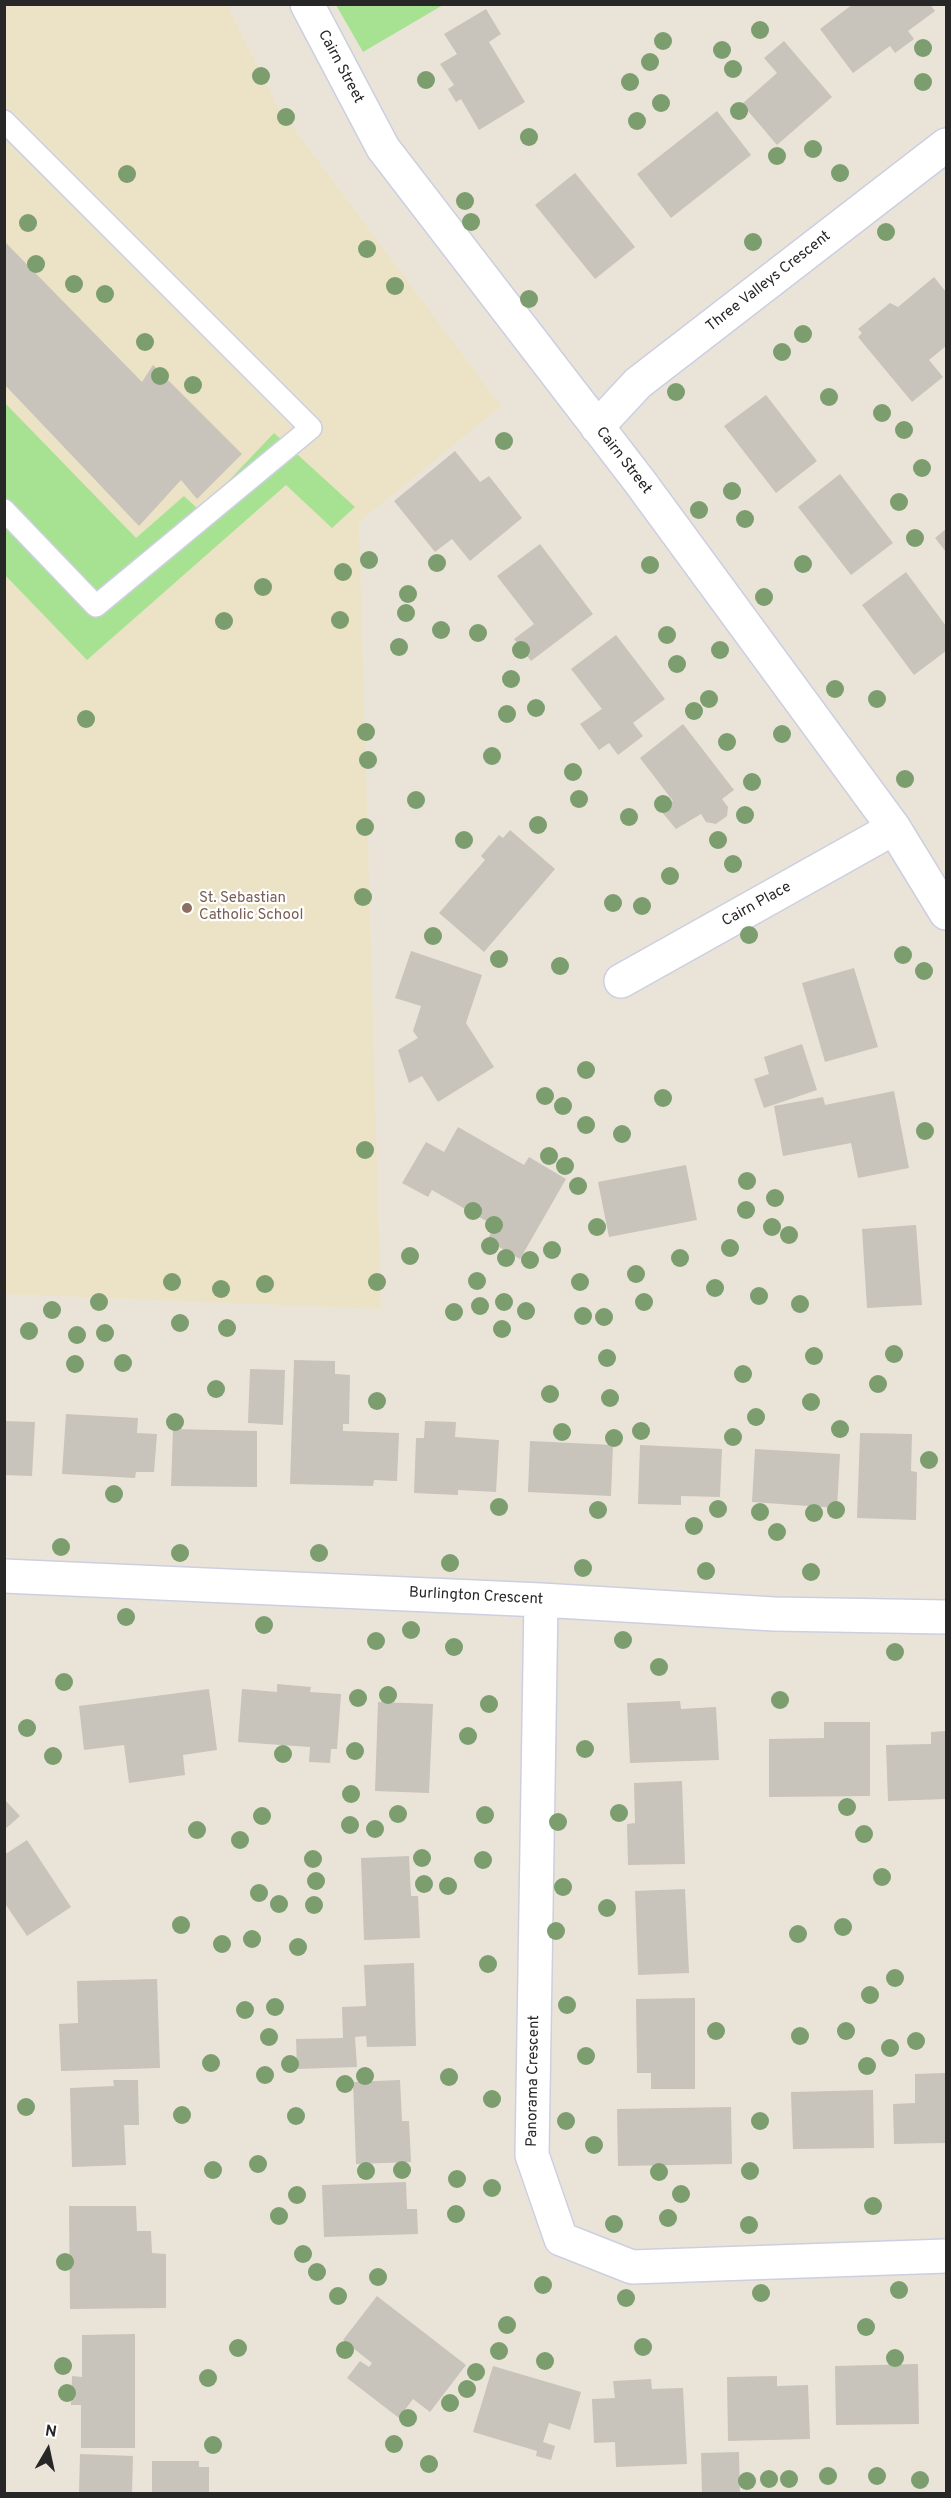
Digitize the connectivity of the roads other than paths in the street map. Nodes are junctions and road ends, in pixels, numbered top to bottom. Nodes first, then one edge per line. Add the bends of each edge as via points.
1 (307, 4) edge
2 (4, 121) edge
3 (946, 145) edge
4 (597, 427) junction
5 (4, 510) edge
6 (894, 828) junction
7 (946, 913) edge
8 (621, 981) dead end
9 (4, 1576) edge
10 (541, 1600) junction
11 (946, 1617) edge
12 (946, 2256) edge

1 - 4 street, Cairn Street via 383,148
2 - 5 lane via 310,428 96,606
3 - 4 street, Three Valleys Crescent via 638,383
4 - 6 street, Cairn Street
6 - 7 street, Cairn Street
6 - 8 street, Cairn Place
9 - 10 street, Burlington Crescent
10 - 11 street, Burlington Crescent via 774,1614
10 - 12 street, Panorama Crescent via 532,2156 561,2239 632,2267

